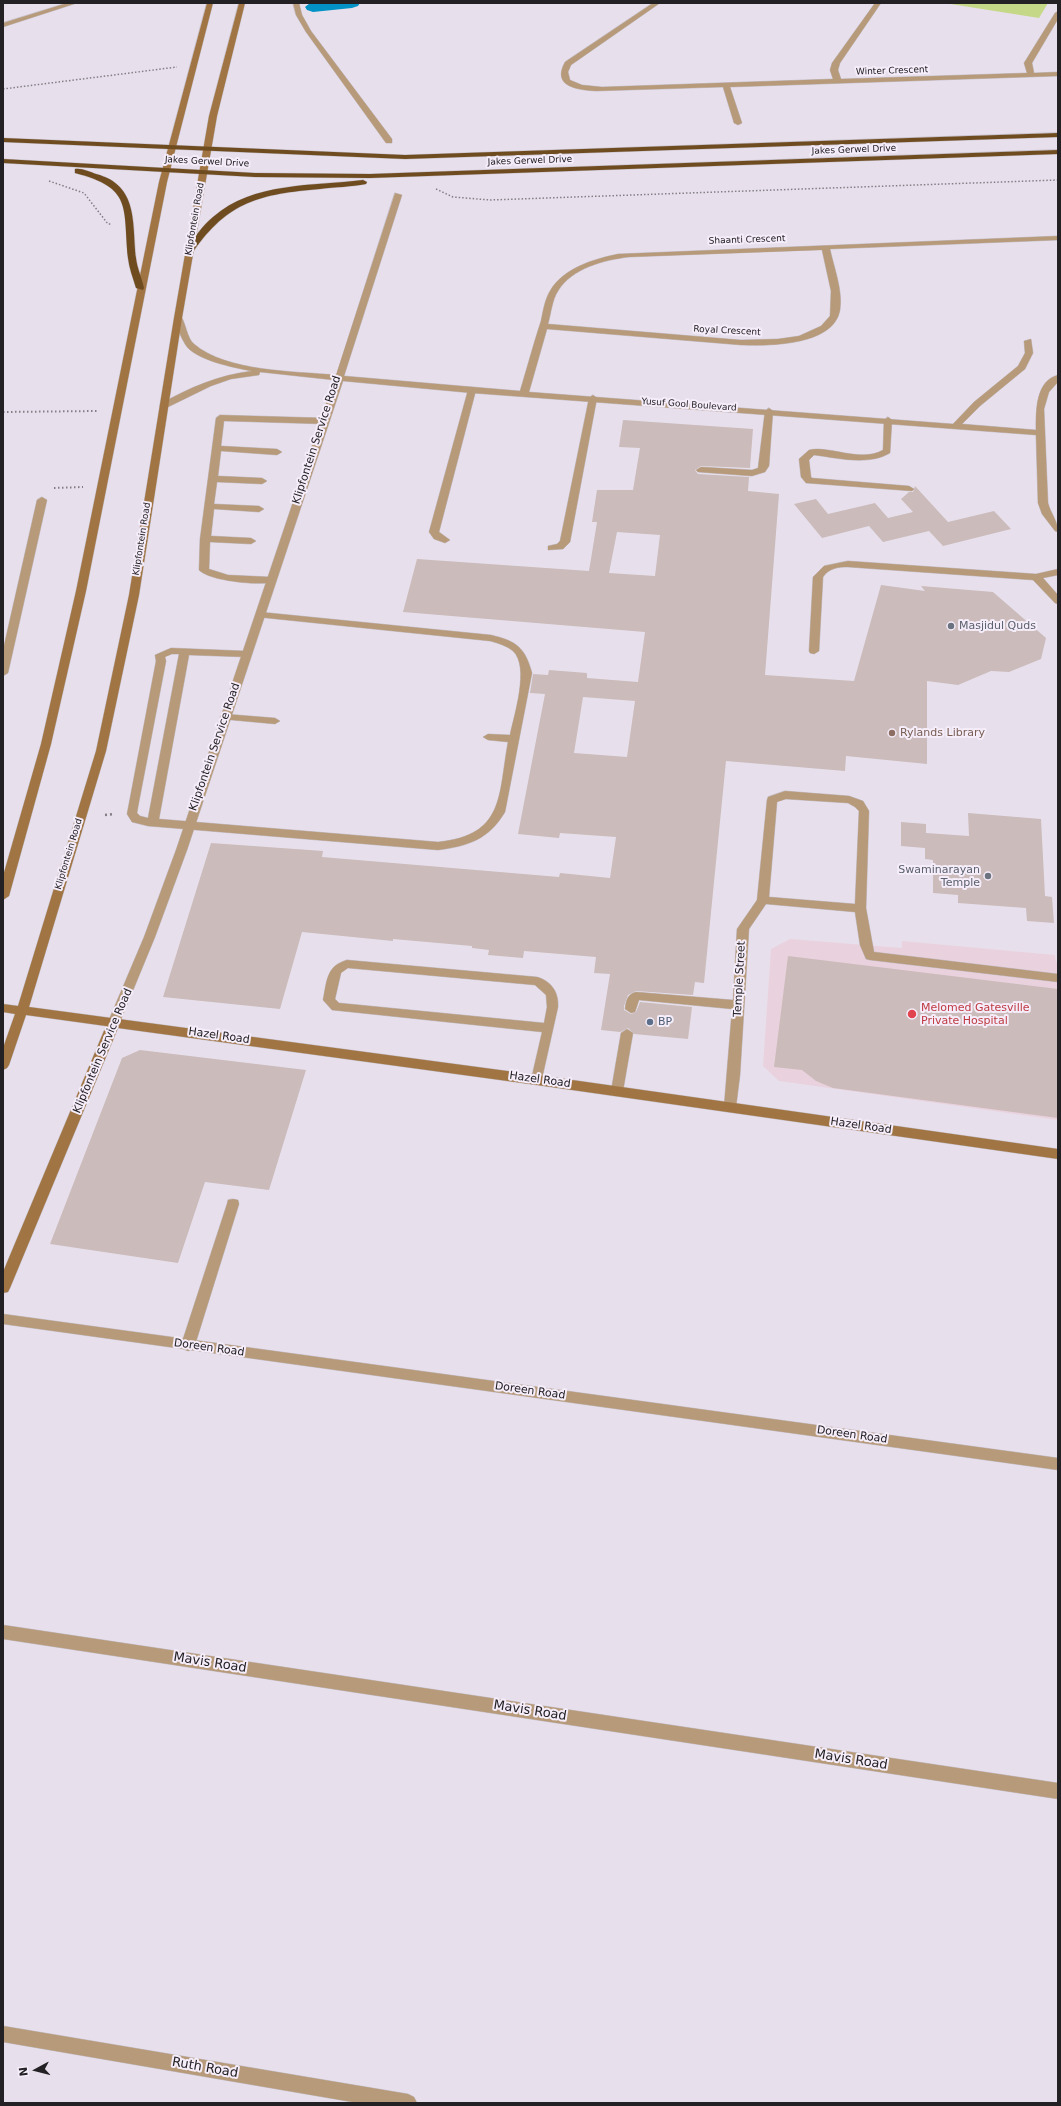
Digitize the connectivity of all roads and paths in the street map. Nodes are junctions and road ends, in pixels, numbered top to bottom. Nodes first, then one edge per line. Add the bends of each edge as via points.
1 (74, 3) edge
2 (210, 3) edge
3 (242, 3) edge
4 (296, 3) edge
5 (657, 3) edge
6 (878, 3) edge
7 (1058, 13) edge
8 (3, 25) edge
9 (180, 67) dead end
10 (1058, 74) edge
11 (1032, 75) junction
12 (838, 82) junction
13 (726, 86) junction
14 (3, 89) edge
15 (738, 123) dead end
16 (1058, 135) edge
17 (3, 140) edge
18 (389, 140) dead end
19 (172, 148) junction
20 (207, 149) junction
21 (1058, 152) edge
22 (3, 161) edge
23 (38, 164) junction
24 (166, 171) junction
25 (204, 172) junction
26 (408, 175) junction
27 (45, 179) dead end
28 (1058, 180) edge
29 (439, 193) dead end
30 (398, 195) dead end
31 (108, 224) dead end
32 (1058, 238) edge
33 (825, 247) junction
34 (190, 250) junction
35 (140, 288) junction
36 (178, 318) junction
37 (542, 326) junction
38 (1028, 341) dead end
39 (275, 372) junction
40 (337, 378) junction
41 (1058, 378) edge
42 (472, 390) junction
43 (524, 393) junction
44 (593, 398) junction
45 (163, 406) junction
46 (99, 411) dead end
47 (769, 411) junction
48 (3, 412) edge
49 (325, 420) junction
50 (888, 420) junction
51 (955, 427) junction
52 (1041, 433) junction
53 (216, 448) junction
54 (277, 452) dead end
55 (701, 470) dead end
56 (212, 479) junction
57 (262, 481) dead end
58 (83, 487) dead end
59 (909, 489) dead end
60 (42, 500) joint
61 (209, 506) junction
62 (259, 509) dead end
63 (1058, 529) edge
64 (205, 539) junction
65 (445, 540) dead end
66 (251, 541) dead end
67 (551, 548) dead end
68 (1058, 572) edge
69 (1036, 577) junction
70 (271, 580) junction
71 (1058, 601) edge
72 (260, 615) junction
73 (185, 651) junction
74 (814, 651) dead end
75 (246, 654) junction
76 (4, 660) edge
77 (3, 673) edge
78 (226, 717) junction
79 (275, 721) dead end
80 (488, 737) dead end
81 (514, 739) junction
82 (153, 822) junction
83 (189, 826) junction
84 (3, 896) edge
85 (764, 900) junction
86 (860, 908) junction
87 (1058, 978) edge
88 (739, 1005) junction
89 (3, 1008) edge
90 (631, 1009) dead end
91 (22, 1011) junction
92 (114, 1022) junction
93 (548, 1028) junction
94 (627, 1033) dead end
95 (3, 1065) edge
96 (537, 1080) junction
97 (617, 1091) junction
98 (730, 1107) junction
99 (1058, 1154) edge
100 (232, 1204) dead end
101 (3, 1288) edge
102 (3, 1319) edge
103 (188, 1344) junction
104 (1058, 1464) edge
105 (3, 1632) edge
106 (1058, 1791) edge
107 (3, 2034) edge
108 (408, 2103) edge

1 - 8 street
2 - 19 main road
3 - 20 main road, Klipfontein Road
4 - 18 street via 308,31
5 - 13 street, Winter Crescent via 568,64 563,75 566,81 585,88 602,89
6 - 12 street via 836,63 834,70
7 - 11 street via 1028,63
9 - 14 path
10 - 11 street, Winter Crescent
11 - 12 street, Winter Crescent
12 - 13 street, Winter Crescent
13 - 15 street
16 - 20 highway, Jakes Gerwel Drive via 460,156
17 - 19 highway, Jakes Gerwel Drive
19 - 20 highway, Jakes Gerwel Drive
19 - 24 main road
20 - 25 main road, Klipfontein Road
21 - 26 highway, Jakes Gerwel Drive
22 - 23 highway, Jakes Gerwel Drive
23 - 24 highway, Jakes Gerwel Drive
23 - 35 highway via 98,177 112,183 124,196 130,213 132,260
24 - 25 highway, Jakes Gerwel Drive
24 - 35 main road
25 - 26 highway, Jakes Gerwel Drive via 301,176
25 - 34 main road, Klipfontein Road
26 - 34 highway via 339,186 284,191 254,198 230,208 221,215 202,233
27 - 31 path via 84,193
28 - 29 path via 490,200 466,199
30 - 40 street, Klipfontein Service Road
32 - 33 street, Shaanti Crescent
33 - 37 street, Shaanti Crescent via 629,255 604,259 569,275 558,284
33 - 37 street, Royal Crescent via 836,306 833,317 826,327 800,338 780,342 733,342
34 - 36 main road, Klipfontein Road
35 - 84 main road via 79,599 46,744
36 - 39 street, Yusuf Gool Boulevard via 188,344 208,357 232,365
36 - 45 main road, Klipfontein Road
37 - 43 street, Shaanti Crescent
38 - 51 street via 1029,353 1022,367 977,404
39 - 40 street, Yusuf Gool Boulevard
39 - 45 street, Yusuf Gool Boulevard via 237,375 211,382
40 - 42 street, Yusuf Gool Boulevard
40 - 49 street, Klipfontein Service Road
41 - 52 street via 1045,390 1041,398
42 - 43 street, Yusuf Gool Boulevard
42 - 65 street via 434,532 437,537
43 - 44 street, Yusuf Gool Boulevard
44 - 47 street, Yusuf Gool Boulevard
44 - 67 street via 565,542 560,547
45 - 91 main road, Klipfontein Road via 134,595 101,751
46 - 48 path
47 - 50 street, Yusuf Gool Boulevard
47 - 55 street via 762,470 752,473
49 - 53 street via 220,418
49 - 70 street, Klipfontein Service Road
50 - 51 street, Yusuf Gool Boulevard
50 - 59 street via 887,451 883,455 871,457 812,452 804,459 806,477 809,480
51 - 52 street, Yusuf Gool Boulevard
52 - 63 street via 1043,503 1047,514
53 - 54 street
53 - 56 street
56 - 57 street
56 - 61 street
58 - 60 path via 45,488
60 - 76 street
61 - 62 street
61 - 64 street
64 - 66 street
64 - 70 street via 204,570 223,576
68 - 69 street
69 - 71 street
69 - 74 street via 832,565 821,572 818,578
70 - 72 street, Klipfontein Service Road
72 - 75 street, Klipfontein Service Road
72 - 81 street via 492,638 515,646 523,656 527,673
73 - 75 street
73 - 82 street
73 - 82 street via 171,651 160,655 161,661 132,814 136,819
75 - 78 street, Klipfontein Service Road
76 - 77 street
78 - 79 street
78 - 83 street, Klipfontein Service Road
80 - 81 street
81 - 83 street via 498,816 483,833 462,843 426,846
82 - 83 street
83 - 92 street, Klipfontein Service Road via 138,970
85 - 86 street
85 - 86 street via 771,803 775,797 785,795 849,800 862,807
85 - 88 street, Temple Street via 743,929
86 - 87 street via 870,956
88 - 90 street via 636,996 632,1000
88 - 98 street, Temple Street
89 - 91 main road, Hazel Road
91 - 92 main road, Hazel Road
91 - 95 main road, Klipfontein Road
92 - 96 main road, Hazel Road
92 - 101 main road, Klipfontein Service Road
93 - 93 street via 552,993 544,984 530,980 347,964 337,969 329,996 332,1004 342,1008
93 - 96 street
94 - 97 street
96 - 97 main road, Hazel Road
97 - 98 main road, Hazel Road
98 - 99 main road, Hazel Road
100 - 103 street
102 - 103 street, Doreen Road
103 - 104 street, Doreen Road
105 - 106 street, Mavis Road
107 - 108 street, Ruth Road

